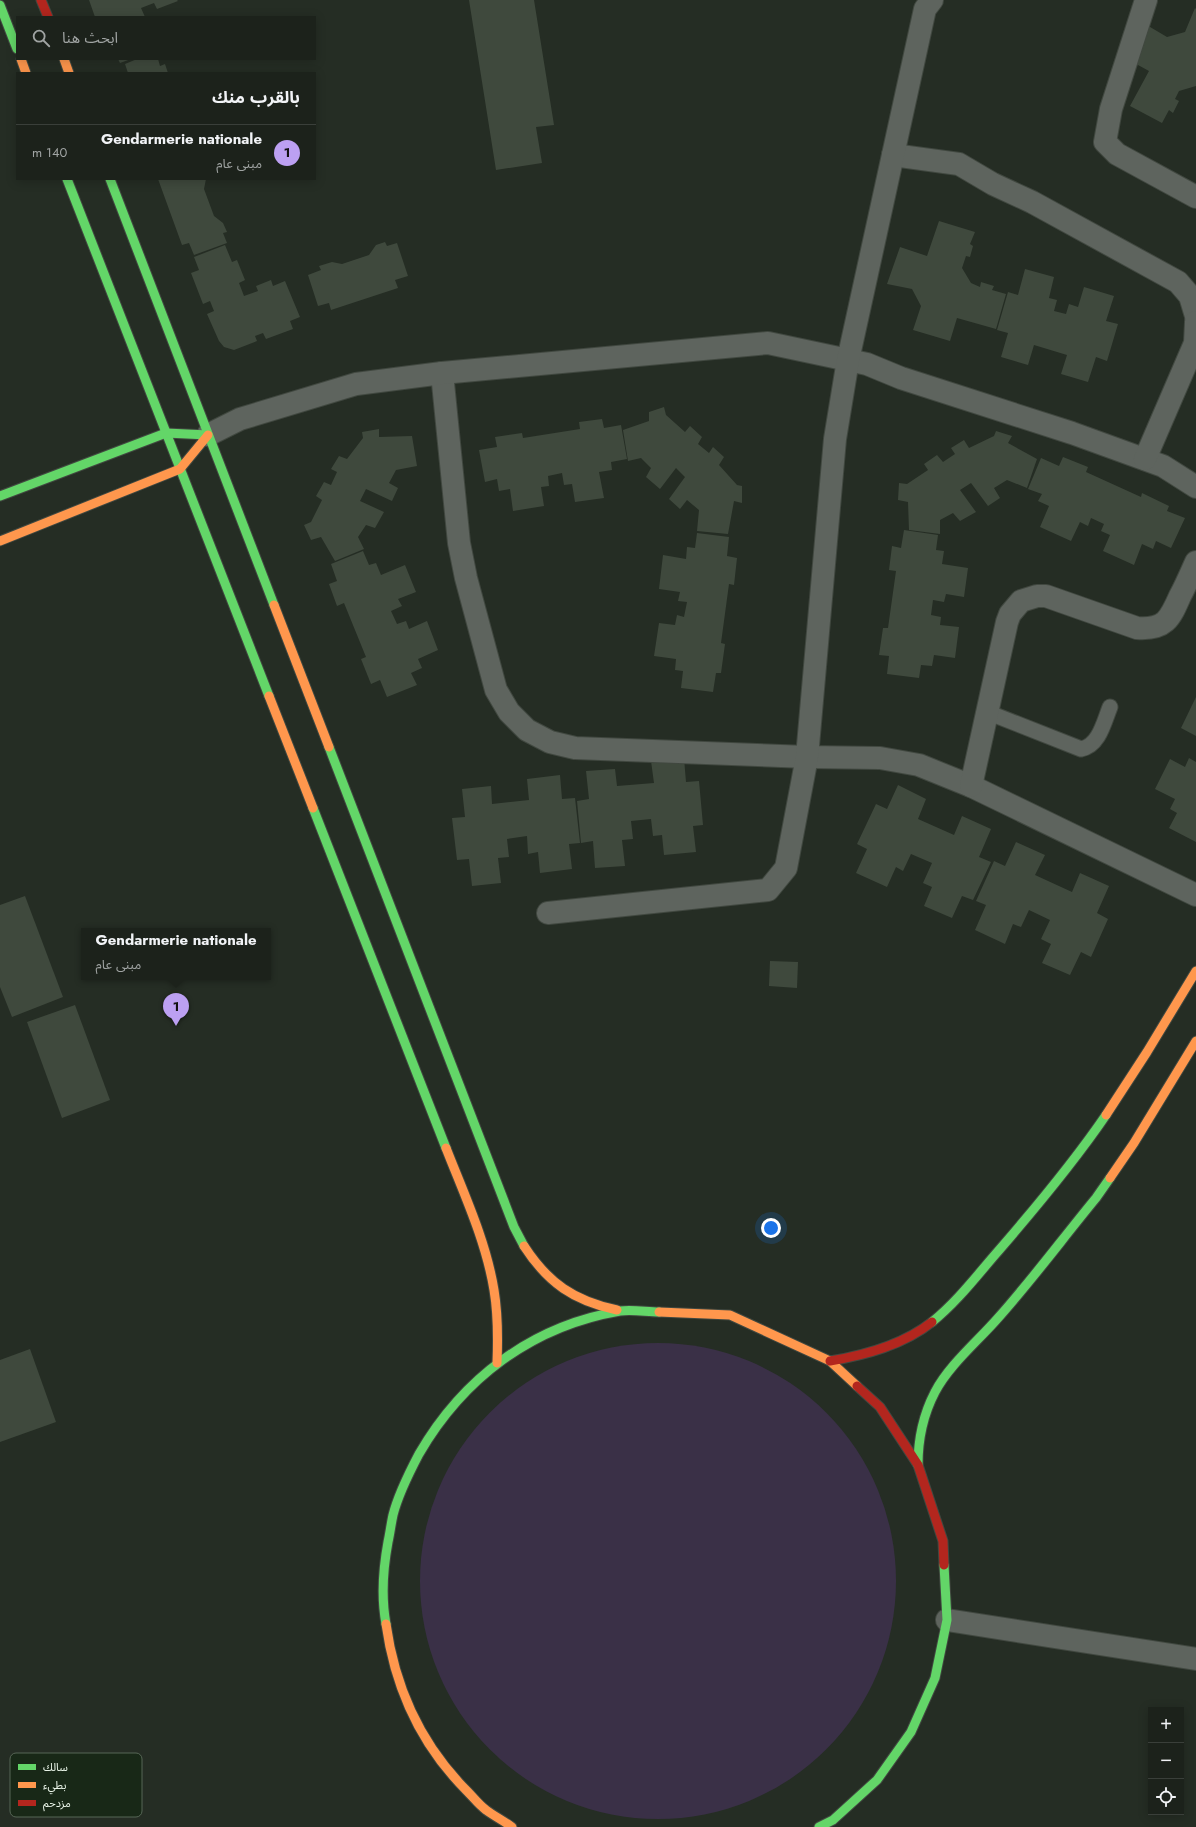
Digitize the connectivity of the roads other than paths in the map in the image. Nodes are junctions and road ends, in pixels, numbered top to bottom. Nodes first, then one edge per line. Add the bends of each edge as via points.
1 (41, 0) edge
2 (932, 0) edge
3 (1146, 0) edge
4 (0, 5) edge
5 (48, 16) edge
6 (16, 46) edge
7 (21, 60) edge
8 (64, 60) edge
9 (26, 72) edge
10 (69, 72) edge
11 (893, 155) junction
12 (67, 180) edge
13 (110, 180) edge
14 (1196, 197) edge
15 (1196, 316) edge
16 (1196, 322) edge
17 (848, 360) junction
18 (442, 373) junction
19 (166, 433) junction
20 (208, 435) junction
21 (1145, 459) junction
22 (180, 469) junction
23 (1196, 487) edge
24 (0, 496) edge
25 (0, 541) edge
26 (1196, 562) edge
27 (1110, 707) dead end
28 (987, 712) junction
29 (807, 757) junction
30 (971, 786) junction
31 (1196, 895) edge
32 (548, 913) dead end
33 (1196, 971) edge
34 (1196, 1041) edge
35 (620, 1311) junction
36 (830, 1361) junction
37 (497, 1363) junction
38 (918, 1465) junction
39 (947, 1620) junction
40 (1196, 1659) edge
41 (486, 1810) junction
42 (487, 1821) dead end
43 (830, 1825) edge
44 (512, 1827) edge

1 - 5 main road
2 - 11 street via 925,9
3 - 14 street via 1111,109 1105,142 1117,154
4 - 6 main road
7 - 9 main road
8 - 10 main road
11 - 15 street via 959,164 993,184 1032,202 1178,282 1190,296
11 - 17 street
12 - 19 main road
13 - 20 main road
16 - 21 street via 1195,343
17 - 18 street via 768,343
17 - 21 street via 867,364 901,378
17 - 29 street via 835,439
18 - 20 street via 356,384 240,420
18 - 29 street via 459,543 496,690 509,712 527,730 550,742 575,748
19 - 20 main road
19 - 22 main road
19 - 24 main road
20 - 22 main road
20 - 35 main road via 522,1246 547,1278 563,1290 601,1308
21 - 23 street via 1163,466
22 - 25 main road
22 - 37 main road via 486,1254 498,1326
26 - 28 street via 1171,616 1156,627 1137,628 1046,596 1021,601 1007,622
27 - 28 lane via 1097,739 1087,748 1081,748
28 - 30 street
29 - 30 street via 880,758 901,761 919,765
29 - 32 street via 786,868 768,890
30 - 31 street
33 - 36 main road via 1113,1104 1057,1182 961,1295 918,1332 891,1346 860,1356
34 - 38 main road via 1096,1198 935,1392 921,1427
35 - 36 main road via 730,1315
35 - 37 main road via 577,1322 535,1339
36 - 38 main road via 880,1407
37 - 41 main road via 462,1394 433,1430 410,1470 393,1514 385,1560 383,1607 390,1653 404,1698 414,1719 425,1739 453,1777
38 - 39 main road via 943,1541
39 - 40 street
39 - 43 main road via 935,1678 911,1732 877,1780
41 - 42 main road
41 - 44 main road

